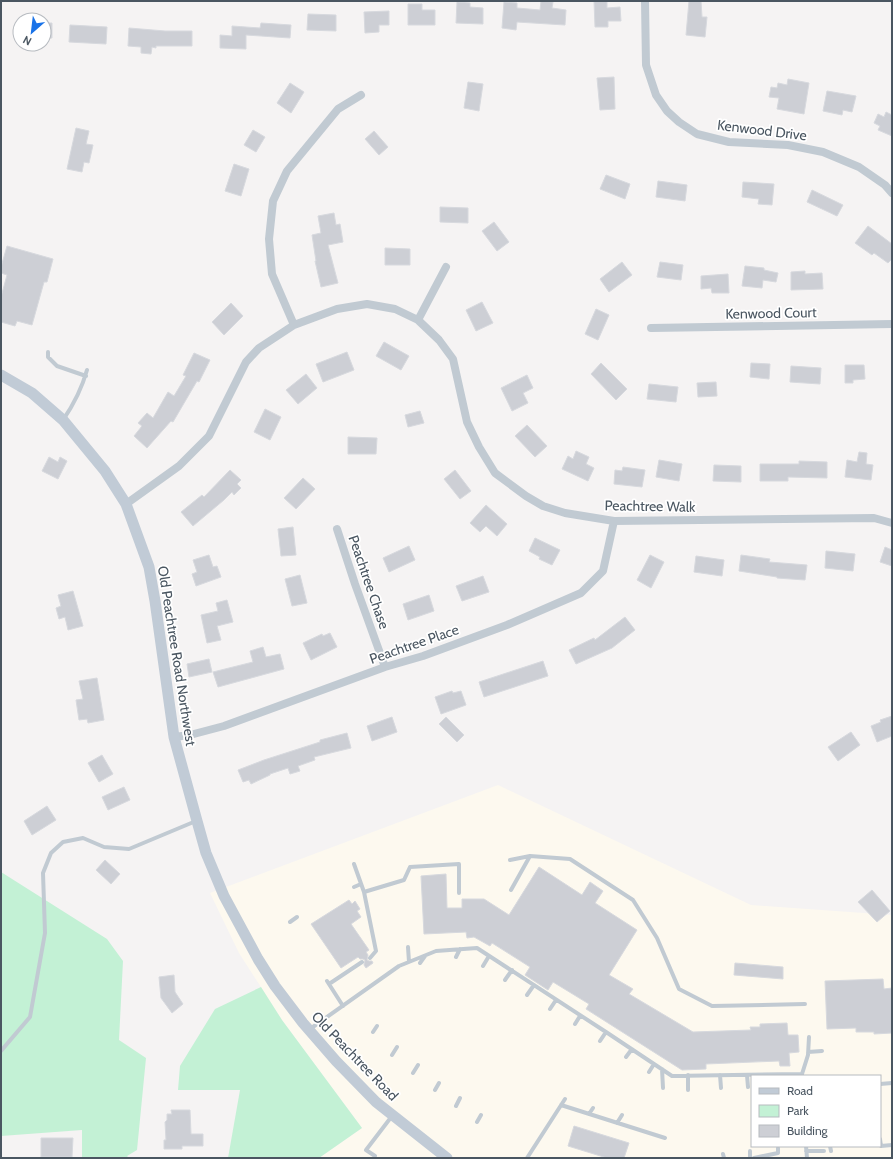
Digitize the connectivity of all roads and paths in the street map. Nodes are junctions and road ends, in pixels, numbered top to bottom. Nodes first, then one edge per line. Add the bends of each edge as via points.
1 (645, 1) edge
2 (361, 95) dead end
3 (892, 193) edge
4 (446, 267) dead end
5 (418, 320) junction
6 (294, 324) junction
7 (892, 324) edge
8 (651, 328) dead end
9 (48, 352) dead end
10 (88, 370) dead end
11 (1, 375) edge
12 (86, 376) junction
13 (63, 420) junction
14 (126, 504) junction
15 (614, 522) junction
16 (892, 523) edge
17 (337, 529) dead end
18 (385, 667) junction
19 (174, 737) junction
20 (197, 821) junction
21 (530, 856) junction
22 (510, 860) dead end
23 (354, 864) dead end
24 (361, 884) junction
25 (354, 887) dead end
26 (511, 890) dead end
27 (364, 892) junction
28 (459, 893) dead end
29 (297, 917) dead end
30 (290, 922) dead end
31 (408, 946) dead end
32 (460, 949) junction
33 (425, 956) junction
34 (489, 956) junction
35 (456, 957) dead end
36 (370, 958) dead end
37 (258, 959) joint
38 (362, 962) dead end
39 (409, 962) junction
40 (420, 963) dead end
41 (483, 966) dead end
42 (512, 970) junction
43 (505, 980) dead end
44 (534, 985) junction
45 (528, 995) dead end
46 (556, 1000) junction
47 (805, 1004) dead end
48 (343, 1006) junction
49 (550, 1009) dead end
50 (580, 1016) junction
51 (575, 1024) dead end
52 (378, 1026) dead end
53 (309, 1030) junction
54 (373, 1032) dead end
55 (606, 1032) junction
56 (809, 1037) dead end
57 (600, 1042) dead end
58 (397, 1047) dead end
59 (632, 1049) junction
60 (1, 1051) edge
61 (822, 1051) dead end
62 (808, 1052) junction
63 (392, 1055) dead end
64 (626, 1058) dead end
65 (654, 1064) junction
66 (418, 1065) dead end
67 (662, 1069) junction
68 (649, 1072) dead end
69 (413, 1073) dead end
70 (720, 1075) junction
71 (747, 1075) junction
72 (774, 1075) edge
73 (802, 1075) edge
74 (688, 1076) junction
75 (439, 1083) dead end
76 (892, 1083) edge
77 (881, 1084) edge
78 (748, 1087) dead end
79 (663, 1088) dead end
80 (720, 1088) dead end
81 (435, 1090) dead end
82 (688, 1090) dead end
83 (460, 1098) dead end
84 (565, 1099) dead end
85 (561, 1105) junction
86 (456, 1106) dead end
87 (594, 1108) dead end
88 (482, 1114) dead end
89 (589, 1114) junction
90 (392, 1115) junction
91 (622, 1115) dead end
92 (477, 1122) dead end
93 (617, 1123) junction
94 (665, 1138) dead end
95 (892, 1145) edge
96 (881, 1146) edge
97 (806, 1147) edge
98 (778, 1148) dead end
99 (750, 1151) dead end
100 (806, 1151) junction
101 (824, 1152) dead end
102 (374, 1156) dead end
103 (447, 1158) edge
104 (527, 1158) edge
105 (750, 1158) edge
106 (754, 1158) edge
107 (807, 1158) edge

1 - 3 street, Kenwood Drive via 646,65 656,95 667,111 679,122 697,134 729,142 788,145 823,152 859,167
2 - 6 street via 338,109 287,171 273,201 269,239 272,274
4 - 5 street
5 - 6 street, Peachtree Walk via 395,309 367,304 337,309
5 - 15 street, Peachtree Walk via 439,340 453,359 467,422 495,473 543,506
6 - 14 street, Peachtree Walk via 259,348 246,362 209,436 179,466
7 - 8 street, Kenwood Court
9 - 12 lane via 48,357 57,366
10 - 12 lane
11 - 13 main road, Old Peachtree Road Northwest via 32,393
12 - 13 lane via 73,406
13 - 14 main road, Old Peachtree Road Northwest via 104,471
14 - 19 main road, Old Peachtree Road Northwest via 149,567
15 - 16 street, Peachtree Walk via 874,518
15 - 18 street, Peachtree Place via 603,571 581,593 507,625
17 - 18 street, Peachtree Chase
18 - 19 street, Peachtree Place via 224,726
19 - 20 main road, Old Peachtree Road Northwest
20 - 37 main road, Old Peachtree Road Northwest via 206,853 224,896
20 - 60 lane via 129,849 104,847 83,838 63,842 51,853 43,873 45,933 30,1017
21 - 22 lane
21 - 26 lane
21 - 47 lane via 570,859 633,900 657,938 679,989 692,996 712,1006
23 - 24 lane
24 - 25 lane
24 - 27 lane
27 - 28 lane via 404,880 410,866 459,864
27 - 36 lane via 376,951
29 - 30 lane
31 - 39 lane
32 - 33 lane via 436,951
32 - 34 lane via 477,948
32 - 35 lane
33 - 39 lane
33 - 40 lane
34 - 41 lane
34 - 42 lane
37 - 53 main road, Old Peachtree Road
38 - 48 lane via 328,983
39 - 48 lane via 399,966
42 - 43 lane
42 - 44 lane
44 - 45 lane
44 - 46 lane
46 - 49 lane
46 - 50 lane
48 - 53 lane
50 - 51 lane
50 - 55 lane
52 - 54 lane
53 - 90 main road, Old Peachtree Road via 371,1097
55 - 57 lane
55 - 59 lane
56 - 62 lane
58 - 63 lane
59 - 64 lane
59 - 65 lane
61 - 62 lane
62 - 73 lane
65 - 67 lane
65 - 68 lane
66 - 69 lane
67 - 74 lane via 672,1076
67 - 79 lane
70 - 71 lane
70 - 74 lane
70 - 80 lane
71 - 72 lane
71 - 78 lane
72 - 73 lane
74 - 82 lane
75 - 81 lane
76 - 77 lane
83 - 86 lane
84 - 85 lane
85 - 89 lane
85 - 104 lane
87 - 89 lane
88 - 92 lane
89 - 93 lane
90 - 102 lane via 366,1150
90 - 103 main road, Old Peachtree Road
91 - 93 lane
93 - 94 lane
95 - 96 lane
97 - 100 lane
98 - 106 lane via 778,1153
99 - 105 lane
100 - 101 lane
100 - 107 lane

